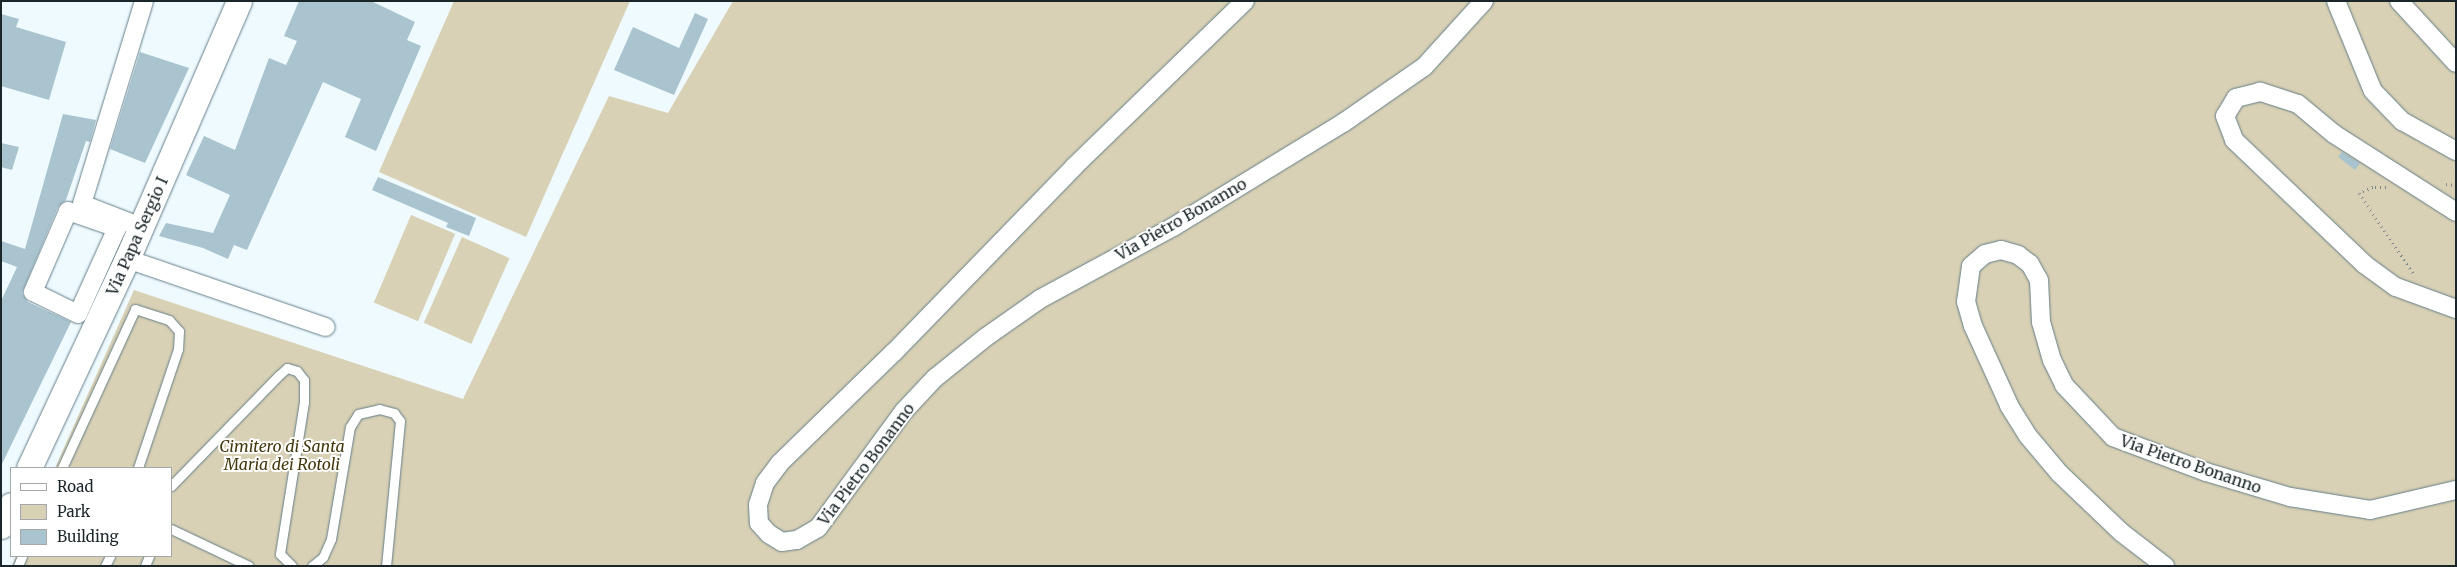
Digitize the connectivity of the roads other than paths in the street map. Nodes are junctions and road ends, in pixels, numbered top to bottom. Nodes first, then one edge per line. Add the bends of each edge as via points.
1 (144, 1) edge
2 (239, 1) edge
3 (1245, 1) edge
4 (1484, 1) edge
5 (2336, 1) edge
6 (2399, 1) edge
7 (2456, 63) edge
8 (2456, 151) edge
9 (2456, 212) edge
10 (131, 230) junction
11 (127, 259) junction
12 (2456, 308) edge
13 (326, 327) dead end
14 (29, 467) edge
15 (62, 467) edge
16 (138, 467) edge
17 (172, 485) edge
18 (2456, 490) edge
19 (10, 507) edge
20 (1, 526) edge
21 (172, 529) edge
22 (249, 566) edge
23 (292, 566) edge
24 (312, 566) edge
25 (386, 566) edge
26 (2164, 566) edge

1 - 10 street via 82,204
2 - 10 main road, Via Papa Sergio I
3 - 4 street, Via Pietro Bonanno via 1074,167 894,352 780,463 765,483 758,505 758,523 769,534 782,542 797,540 818,528 904,411 935,378 986,337 1040,299 1173,227 1343,123 1424,67
5 - 8 street via 2373,91 2402,120
6 - 7 street
9 - 12 street via 2334,134 2298,104 2260,92 2236,98 2225,116 2234,140 2364,264 2402,290
10 - 10 street via 78,314 33,292 68,211
10 - 11 main road, Via Papa Sergio I
11 - 13 street
11 - 14 main road, Via Papa Sergio I
15 - 16 lane via 135,309 169,320 179,331 178,349
17 - 23 lane via 278,376 287,368 297,371 304,380 304,402 280,554 285,563
18 - 26 street, Via Pietro Bonanno via 2370,510 2290,497 2206,472 2113,436 2064,386 2041,322 2039,280 2030,264 2018,255 2001,250 1985,254 1970,266 1966,302 1973,326 2009,405 2028,436 2060,474 2121,532
19 - 20 main road
21 - 22 lane
24 - 25 lane via 323,557 331,539 350,427 358,414 378,410 394,413 400,422

